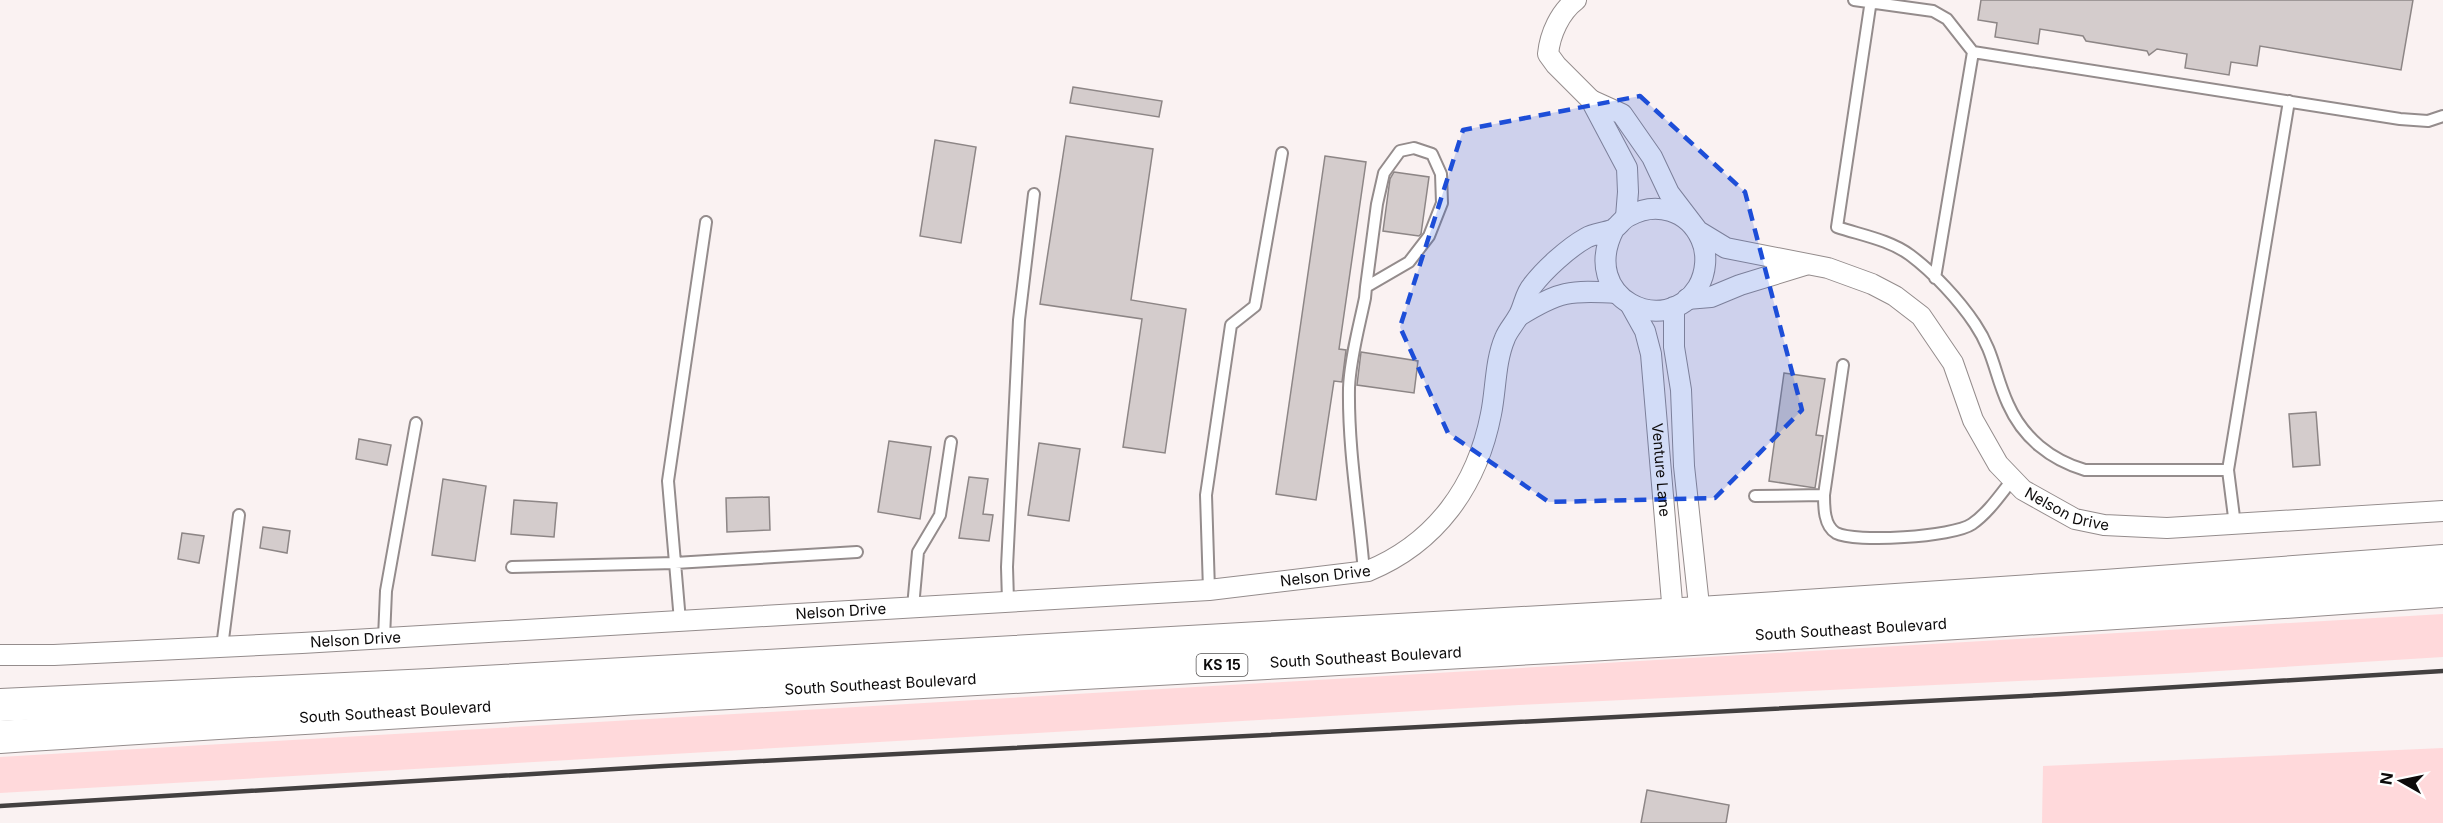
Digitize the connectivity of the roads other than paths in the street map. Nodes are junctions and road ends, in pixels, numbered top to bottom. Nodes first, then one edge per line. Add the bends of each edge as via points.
1 (1576, 0) edge
2 (1854, 0) edge
3 (1871, 1) edge
4 (1973, 52) junction
5 (1591, 99) junction
6 (2289, 101) junction
7 (2443, 116) edge
8 (1282, 153) dead end
9 (1034, 194) dead end
10 (706, 222) dead end
11 (1620, 223) junction
12 (1698, 231) junction
13 (1806, 265) junction
14 (1935, 278) junction
15 (1366, 287) junction
16 (1623, 299) junction
17 (1680, 303) junction
18 (1519, 316) junction
19 (1843, 365) dead end
20 (416, 423) dead end
21 (951, 442) dead end
22 (2228, 470) junction
23 (2012, 480) junction
24 (1824, 495) junction
25 (1755, 496) dead end
26 (2443, 511) edge
27 (238, 515) dead end
28 (2235, 525) junction
29 (857, 552) dead end
30 (2443, 561) edge
31 (675, 563) junction
32 (512, 567) dead end
33 (1364, 572) junction
34 (1209, 590) junction
35 (2443, 591) edge
36 (1008, 601) junction
37 (913, 607) junction
38 (680, 621) junction
39 (1688, 627) junction
40 (384, 638) junction
41 (222, 647) junction
42 (0, 655) edge
43 (0, 705) edge
44 (0, 737) edge

1 - 5 street via 1558,21 1548,54
2 - 3 lane
3 - 4 lane via 1933,11 1947,20
3 - 14 lane via 1838,227 1909,254
4 - 6 lane
4 - 14 lane
5 - 11 street via 1627,168 1628,192
5 - 12 street via 1622,114 1652,158 1669,193
6 - 7 lane via 2400,119 2428,121
6 - 22 lane
8 - 34 lane via 1255,306 1231,325 1206,495
9 - 36 lane via 1019,320
10 - 31 lane via 668,481
11 - 12 street via 1640,210 1656,208 1687,219
11 - 16 street via 1606,244 1604,261 1608,278
11 - 18 street, Nelson Drive via 1586,237 1551,266 1530,288
12 - 13 street, Nelson Drive via 1726,248
12 - 17 street via 1706,260 1703,274 1697,288
13 - 17 street, Nelson Drive via 1712,297
13 - 23 street, Nelson Drive via 1828,268 1872,284 1921,316 1953,363 1990,454
14 - 22 lane via 1976,325 1992,354 2008,405 2045,453 2085,470
15 - 15 lane via 1384,173 1400,152 1414,148 1432,154 1442,174 1442,203 1429,236 1409,262
15 - 33 lane via 1349,387 1353,475
16 - 17 street via 1644,309 1659,310
16 - 18 street via 1576,291 1541,302
16 - 39 street, Venture Lane via 1645,331 1651,354 1661,485
17 - 39 street, Venture Lane via 1674,347 1683,413
18 - 33 street, Nelson Drive via 1505,339 1488,428 1461,496 1440,523 1417,543 1393,561
19 - 24 lane
20 - 40 lane via 386,591
21 - 37 lane via 940,515 918,552
22 - 28 lane
23 - 24 lane via 1972,524 1920,536 1850,537 1834,532 1827,522
23 - 28 street, Nelson Drive via 2075,519 2104,525
24 - 25 lane
26 - 28 street, Nelson Drive
27 - 41 lane
29 - 31 lane
30 - 39 main road, South Southeast Boulevard / KS 15 via 2105,586
31 - 32 lane
31 - 38 lane
33 - 34 street, Nelson Drive
34 - 36 street, Nelson Drive
35 - 39 main road, South Southeast Boulevard / KS 15 via 2089,616
36 - 37 street, Nelson Drive
37 - 38 street, Nelson Drive
38 - 40 street, Nelson Drive
39 - 43 main road, South Southeast Boulevard / KS 15
39 - 44 main road, South Southeast Boulevard / KS 15
40 - 41 street, Nelson Drive
41 - 42 street, Nelson Drive

